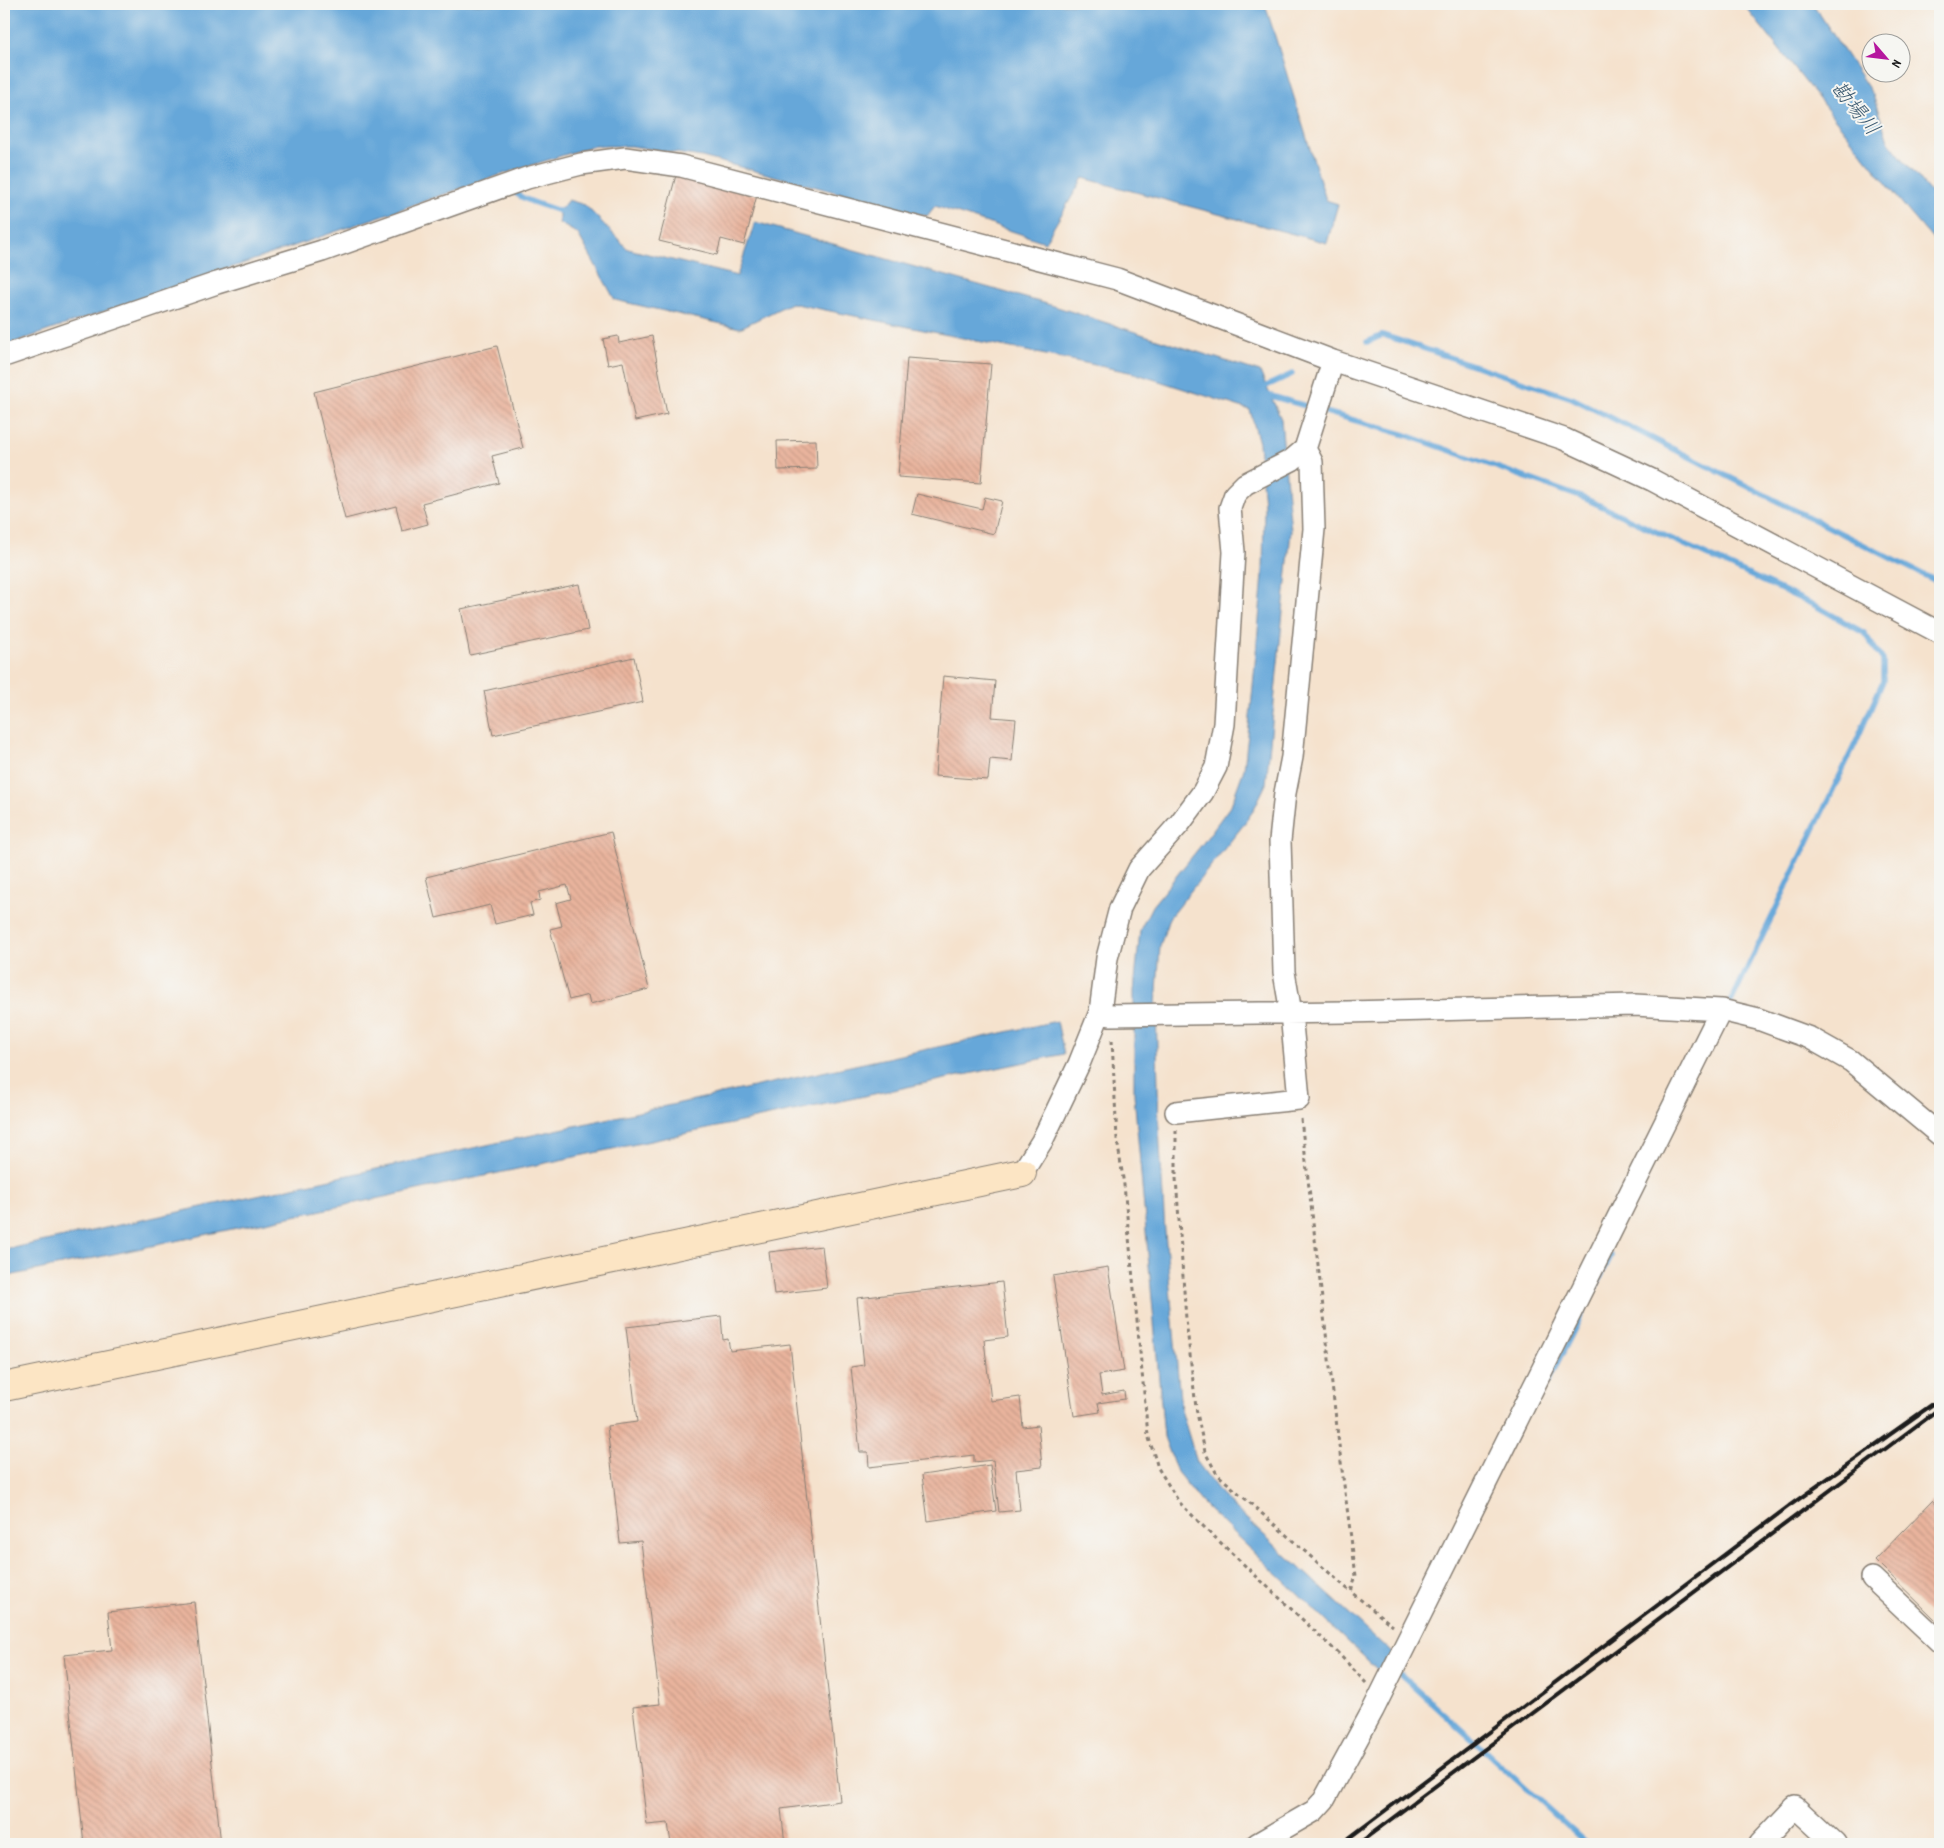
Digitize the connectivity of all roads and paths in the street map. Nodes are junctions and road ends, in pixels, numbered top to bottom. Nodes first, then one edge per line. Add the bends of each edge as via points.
1 (4, 356) edge
2 (1333, 361) junction
3 (1303, 446) junction
4 (1940, 633) edge
5 (1721, 1010) junction
6 (1290, 1013) junction
7 (1112, 1014) junction
8 (1299, 1099) junction
9 (1176, 1112) joint
10 (1940, 1135) edge
11 (1022, 1173) joint
12 (4, 1386) edge
13 (1872, 1578) dead end
14 (1351, 1592) junction
15 (1406, 1642) junction
16 (1940, 1642) edge
17 (1381, 1693) junction
18 (1257, 1844) edge
19 (1760, 1844) edge
20 (1835, 1844) edge

1 - 2 street via 217,283 322,251 527,178 581,164 625,158 681,166 1117,279
2 - 3 street
2 - 4 street via 1564,439 1652,480
3 - 6 street via 1312,462 1314,529 1292,757 1280,841 1284,972
3 - 7 street via 1245,484 1235,494 1230,508 1234,552 1224,724 1216,767 1203,792 1180,823 1139,869 1120,908 1107,958
5 - 6 street via 1635,1005
5 - 10 street via 1810,1038 1851,1062
5 - 15 street
6 - 7 street
6 - 8 street
7 - 11 street via 1079,1064 1042,1141
7 - 17 path via 1117,1139 1148,1435 1158,1468 1179,1502
8 - 9 street
8 - 14 path via 1356,1576
9 - 14 path via 1176,1178 1186,1319 1196,1408 1205,1452 1217,1474
11 - 12 street
13 - 16 street
14 - 15 path
15 - 17 street
17 - 18 street via 1324,1800 1295,1823
19 - 20 street via 1795,1807

